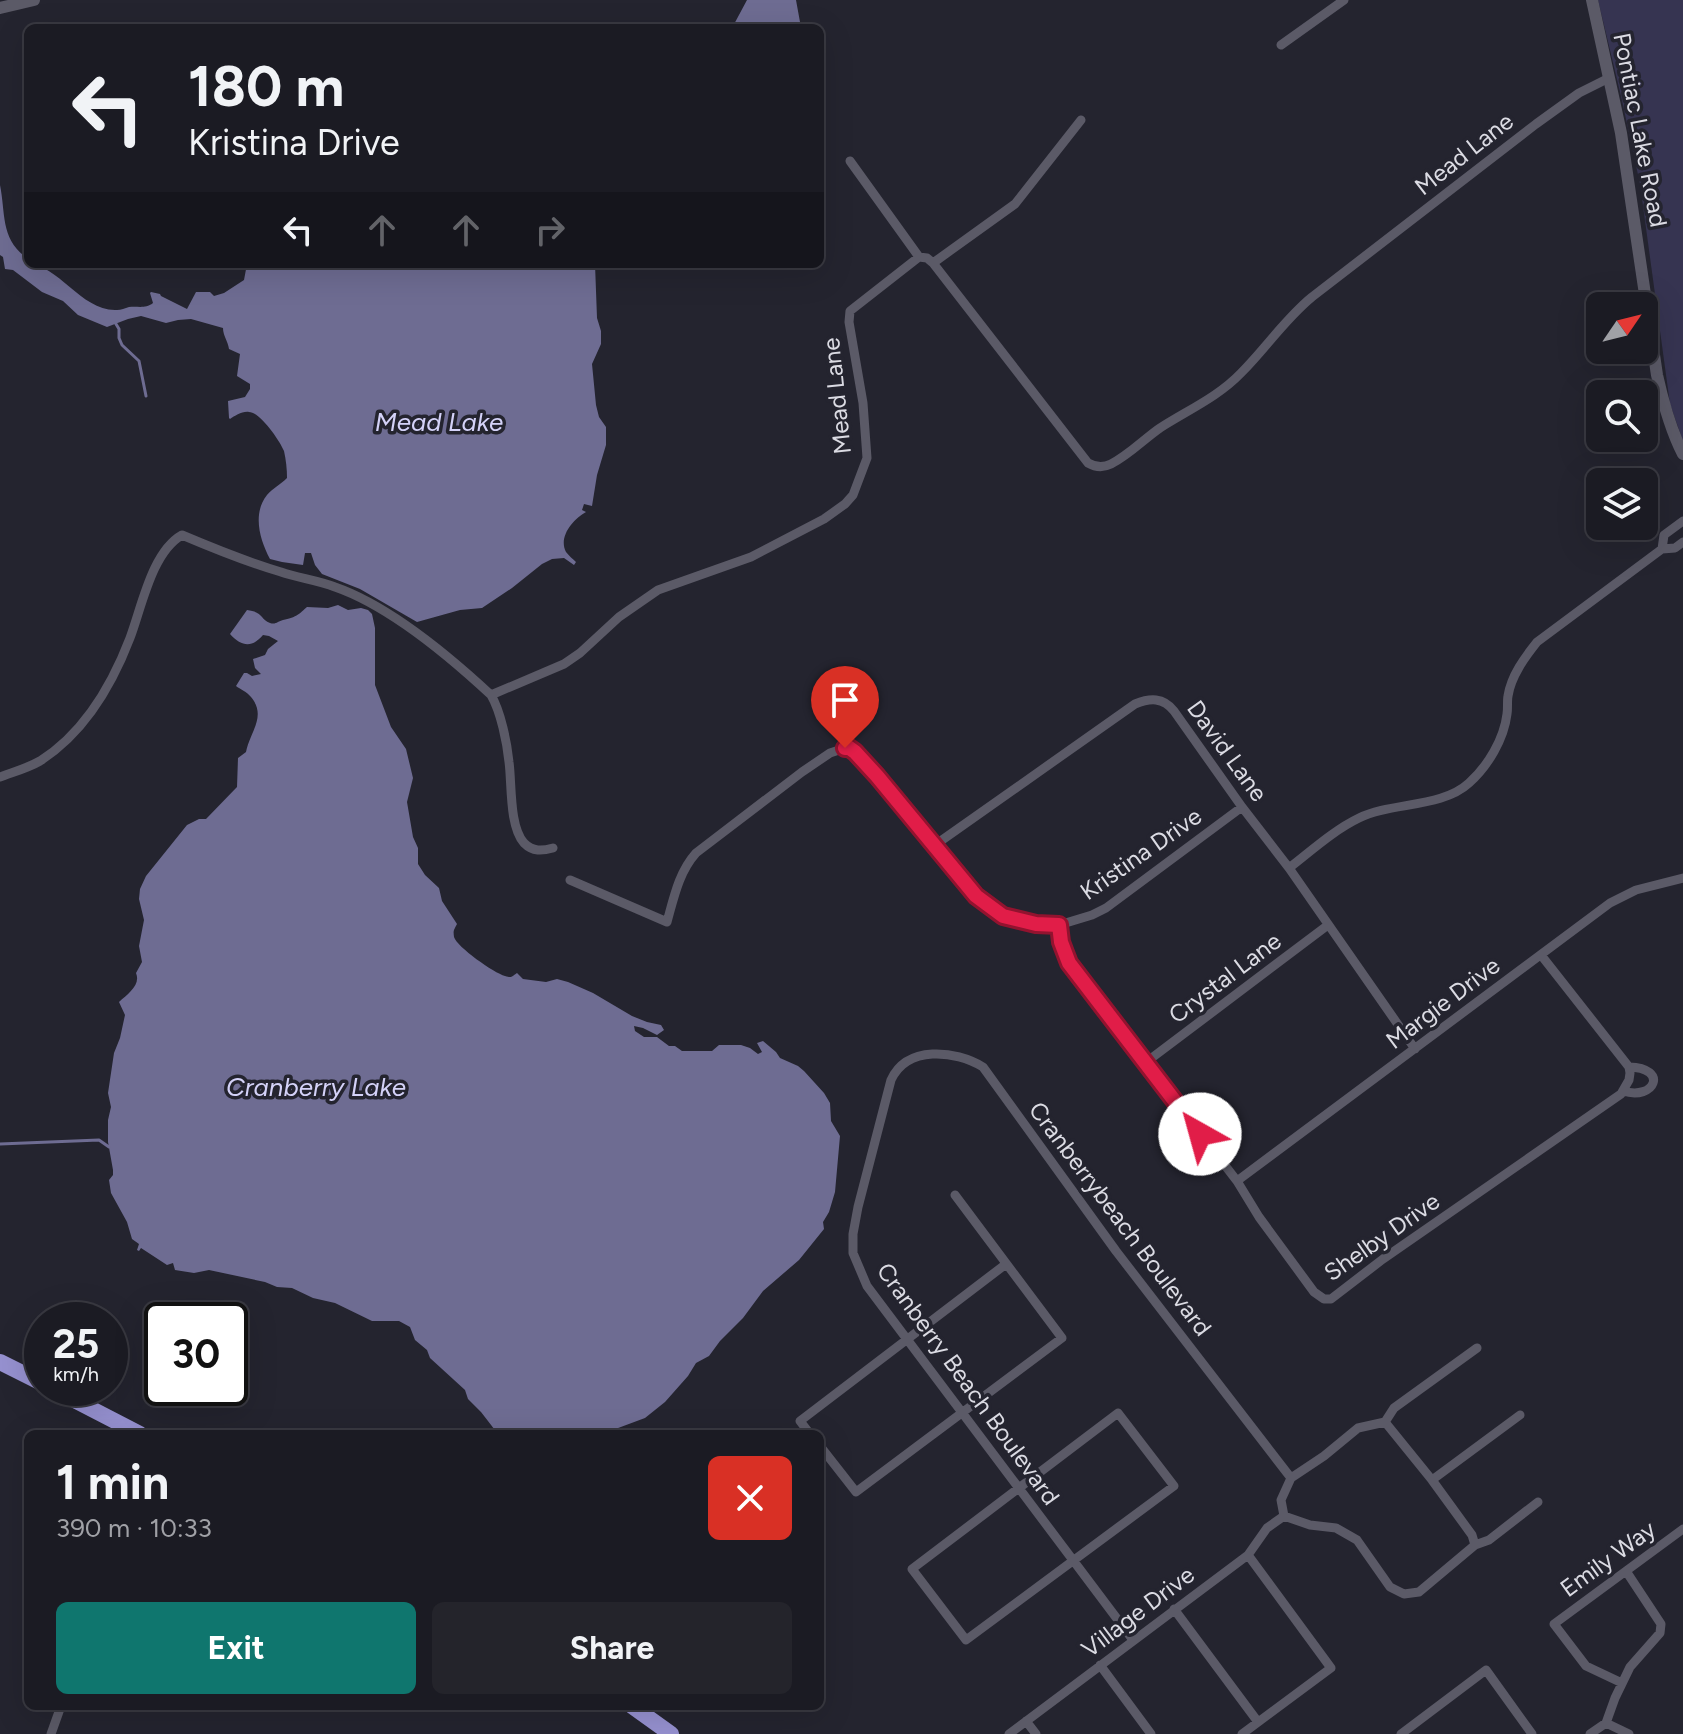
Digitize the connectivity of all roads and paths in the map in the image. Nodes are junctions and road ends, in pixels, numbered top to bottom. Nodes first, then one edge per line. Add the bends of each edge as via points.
1 (34, 0) edge
2 (1344, 0) edge
3 (1592, 0) edge
4 (0, 8) edge
5 (1281, 45) dead end
6 (1609, 78) junction
7 (1081, 120) dead end
8 (850, 161) dead end
9 (919, 257) junction
10 (933, 263) junction
11 (1683, 454) edge
12 (1683, 521) edge
13 (1683, 542) edge
14 (1662, 549) junction
15 (491, 695) junction
16 (0, 777) edge
17 (1242, 807) junction
18 (935, 845) junction
19 (553, 848) dead end
20 (1289, 868) junction
21 (1683, 878) edge
22 (570, 880) dead end
23 (1059, 925) junction
24 (1328, 925) junction
25 (1541, 955) junction
26 (1415, 1049) junction
27 (1145, 1063) junction
28 (1629, 1067) junction
29 (891, 1080) joint
30 (1623, 1091) junction
31 (1237, 1181) junction
32 (955, 1195) dead end
33 (1006, 1264) junction
34 (907, 1340) junction
35 (1477, 1348) dead end
36 (0, 1362) edge
37 (24, 1374) edge
38 (86, 1406) edge
39 (962, 1413) junction
40 (1520, 1415) dead end
41 (1385, 1422) junction
42 (132, 1430) edge
43 (807, 1430) edge
44 (824, 1451) edge
45 (1291, 1478) junction
46 (1432, 1480) junction
47 (1018, 1487) junction
48 (1538, 1502) dead end
49 (1284, 1516) junction
50 (1683, 1529) edge
51 (1475, 1545) junction
52 (1248, 1555) junction
53 (1074, 1561) junction
54 (1626, 1571) junction
55 (1174, 1609) junction
56 (1133, 1640) junction
57 (1100, 1665) junction
58 (1622, 1683) junction
59 (60, 1710) edge
60 (638, 1710) edge
61 (1026, 1721) junction
62 (1258, 1722) junction
63 (1606, 1723) junction
64 (1408, 1732) edge
65 (51, 1734) edge
66 (671, 1734) edge
67 (1009, 1734) edge
68 (1036, 1734) edge
69 (1151, 1734) edge
70 (1242, 1734) edge
71 (1532, 1734) edge
72 (1590, 1734) edge
73 (1629, 1734) edge

1 - 4 street
2 - 5 street
3 - 6 street, Pontiac Lake Road
6 - 10 street, Mead Lane via 1536,124 1312,297 1225,387 1108,466 1088,463
6 - 11 street, Pontiac Lake Road via 1657,375
7 - 10 street via 1015,204
8 - 9 street
9 - 10 street, Mead Lane
9 - 15 street, Mead Lane via 850,311 867,458 845,504 751,557 658,590 564,664
12 - 14 street via 1664,535
13 - 14 street
14 - 20 street via 1524,657 1508,695 1497,745 1467,786 1358,818
15 - 16 street via 448,655 384,611 336,587 182,535 162,556 98,703 38,762
15 - 19 street via 509,758 513,815 521,838 534,849
17 - 18 street, David Lane via 1169,705 1154,699 1108,721
17 - 20 street, David Lane
17 - 23 street, Kristina Drive via 1106,908
18 - 22 street, Kristina Drive via 848,747 802,772 696,853 678,881 667,922
18 - 23 street, Kristina Drive via 976,896 1003,916
20 - 24 street, David Lane
21 - 25 street, Margie Drive via 1610,903
23 - 27 street, Shelby Drive via 1069,963
24 - 26 street, David Lane
24 - 27 street, Crystal Lane
25 - 26 street, Margie Drive
25 - 28 street
26 - 31 street, Margie Drive
27 - 31 street, Shelby Drive
28 - 30 street
28 - 30 street via 1645,1068 1653,1081 1640,1094
29 - 34 street, Cranberry Beach Boulevard via 852,1242 867,1286
29 - 45 street, Cranberrybeach Boulevard via 915,1057 951,1055 983,1067
30 - 31 street, Shelby Drive via 1331,1299 1314,1292
32 - 33 street
33 - 34 street
33 - 39 street via 1062,1338
34 - 39 street, Cranberry Beach Boulevard
34 - 43 street via 800,1421
35 - 41 street via 1394,1408
36 - 37 highway
38 - 42 highway
39 - 44 street via 856,1492
39 - 47 street, Cranberry Beach Boulevard
40 - 46 street
41 - 45 street via 1358,1428
41 - 46 street
45 - 49 street via 1281,1500
46 - 51 street
47 - 53 street, Cranberry Beach Boulevard
47 - 53 street via 1118,1413 1174,1486
47 - 53 street via 912,1569 966,1640
48 - 51 street
49 - 51 street via 1336,1528 1357,1540 1390,1587 1404,1594 1419,1592
49 - 52 street, Village Drive via 1267,1528
50 - 54 street, Emily Way
52 - 55 street, Village Drive
52 - 62 street via 1331,1668
53 - 56 street, Cranberry Beach Boulevard
54 - 58 street via 1661,1624 1660,1633
54 - 58 street, Emily Way via 1554,1624 1586,1666
55 - 56 street, Village Drive
55 - 62 street
56 - 57 street, Village Drive
57 - 61 street, Village Drive
57 - 69 street
58 - 63 street
59 - 65 street
60 - 66 highway
61 - 67 street, Village Drive
61 - 68 street
62 - 70 street
63 - 72 street
63 - 73 street
64 - 71 street via 1486,1670

